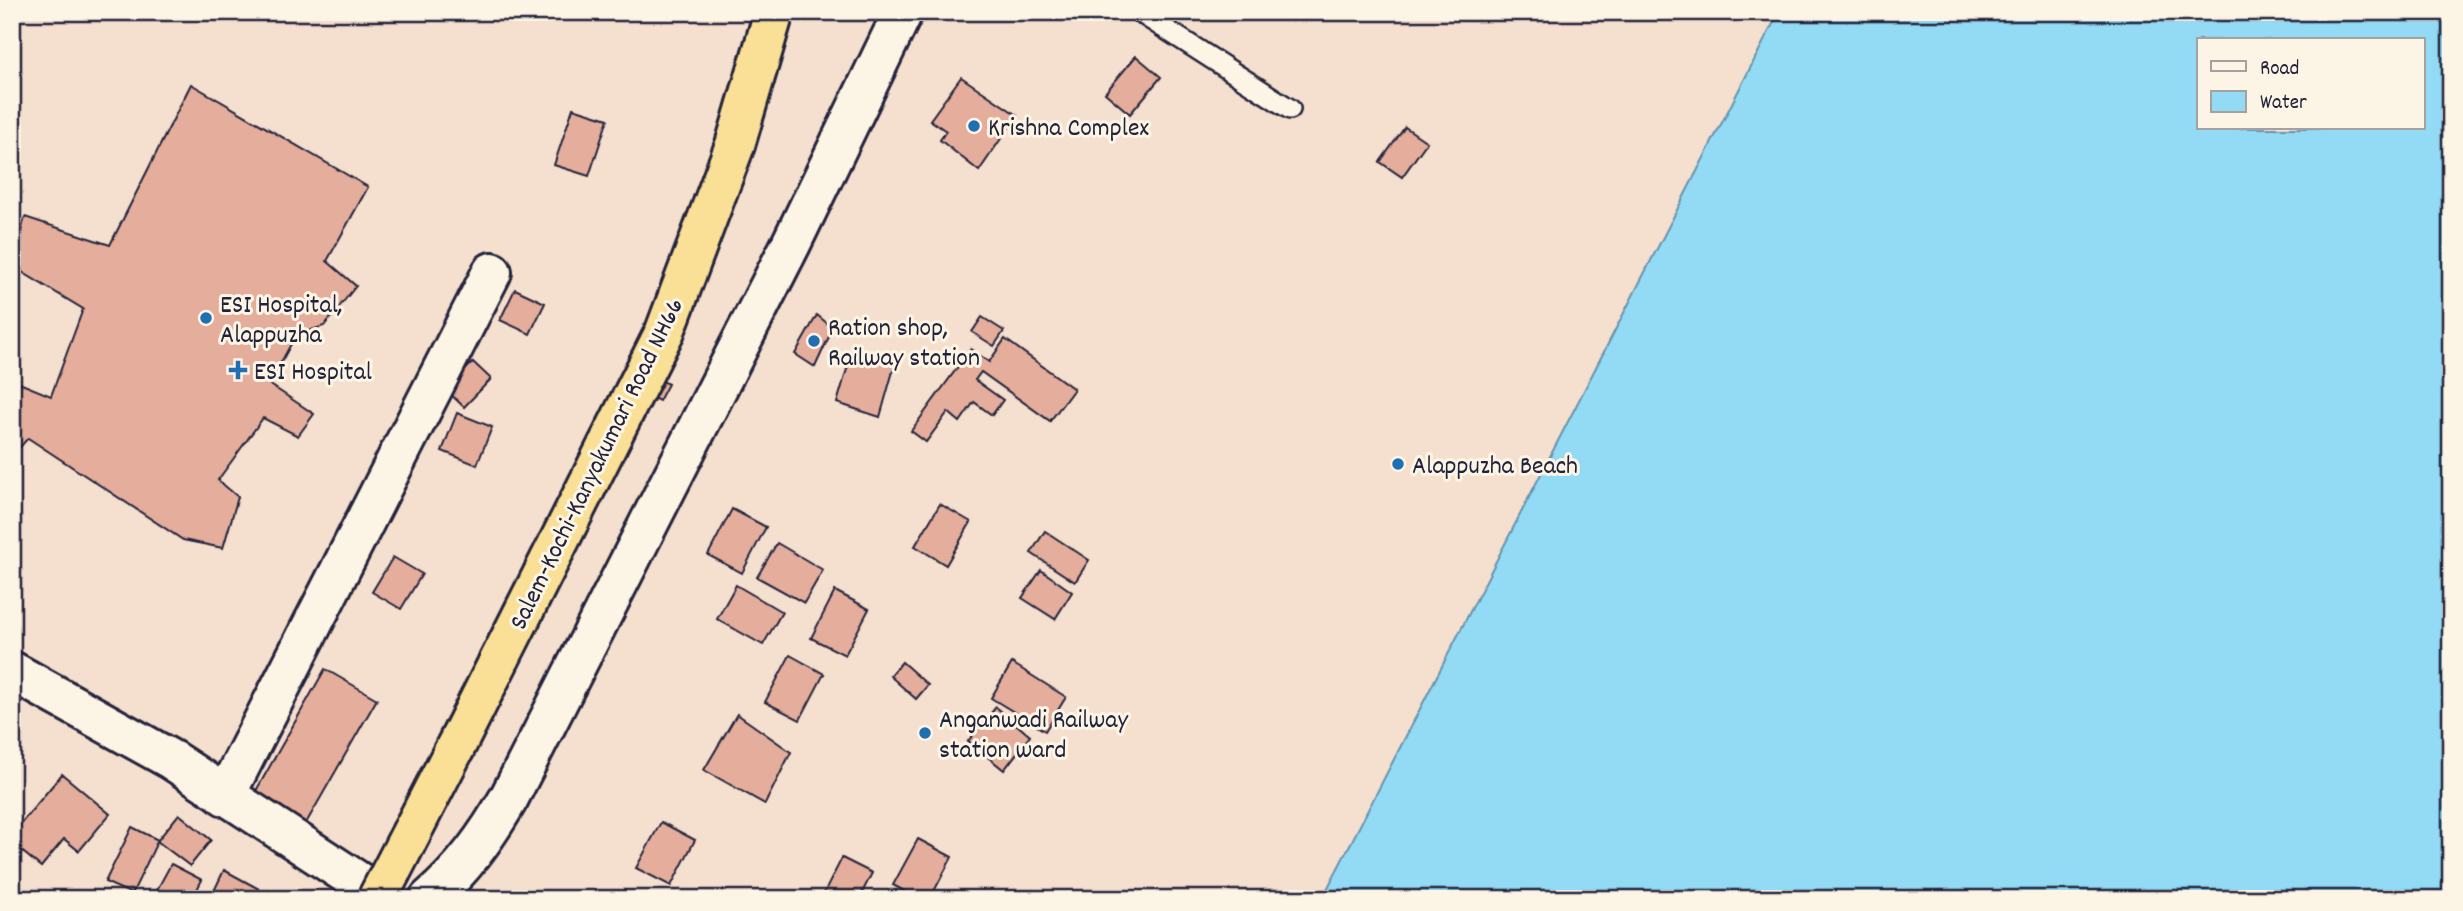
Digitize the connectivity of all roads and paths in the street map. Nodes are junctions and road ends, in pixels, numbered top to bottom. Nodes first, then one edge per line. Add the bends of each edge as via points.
1 (774, 12) edge
2 (903, 12) edge
3 (1139, 12) edge
4 (1290, 109) dead end
5 (492, 272) dead end
6 (12, 671) edge
7 (225, 796) junction
8 (377, 899) edge
9 (385, 899) edge
10 (429, 899) edge

1 - 8 highway, Salem-Kochi-Kanyakumari Road NH66, bridge via 735,145 665,331
2 - 10 main road via 791,244 509,798 479,846
3 - 4 lane
5 - 7 main road
6 - 7 main road via 172,760
7 - 9 main road

